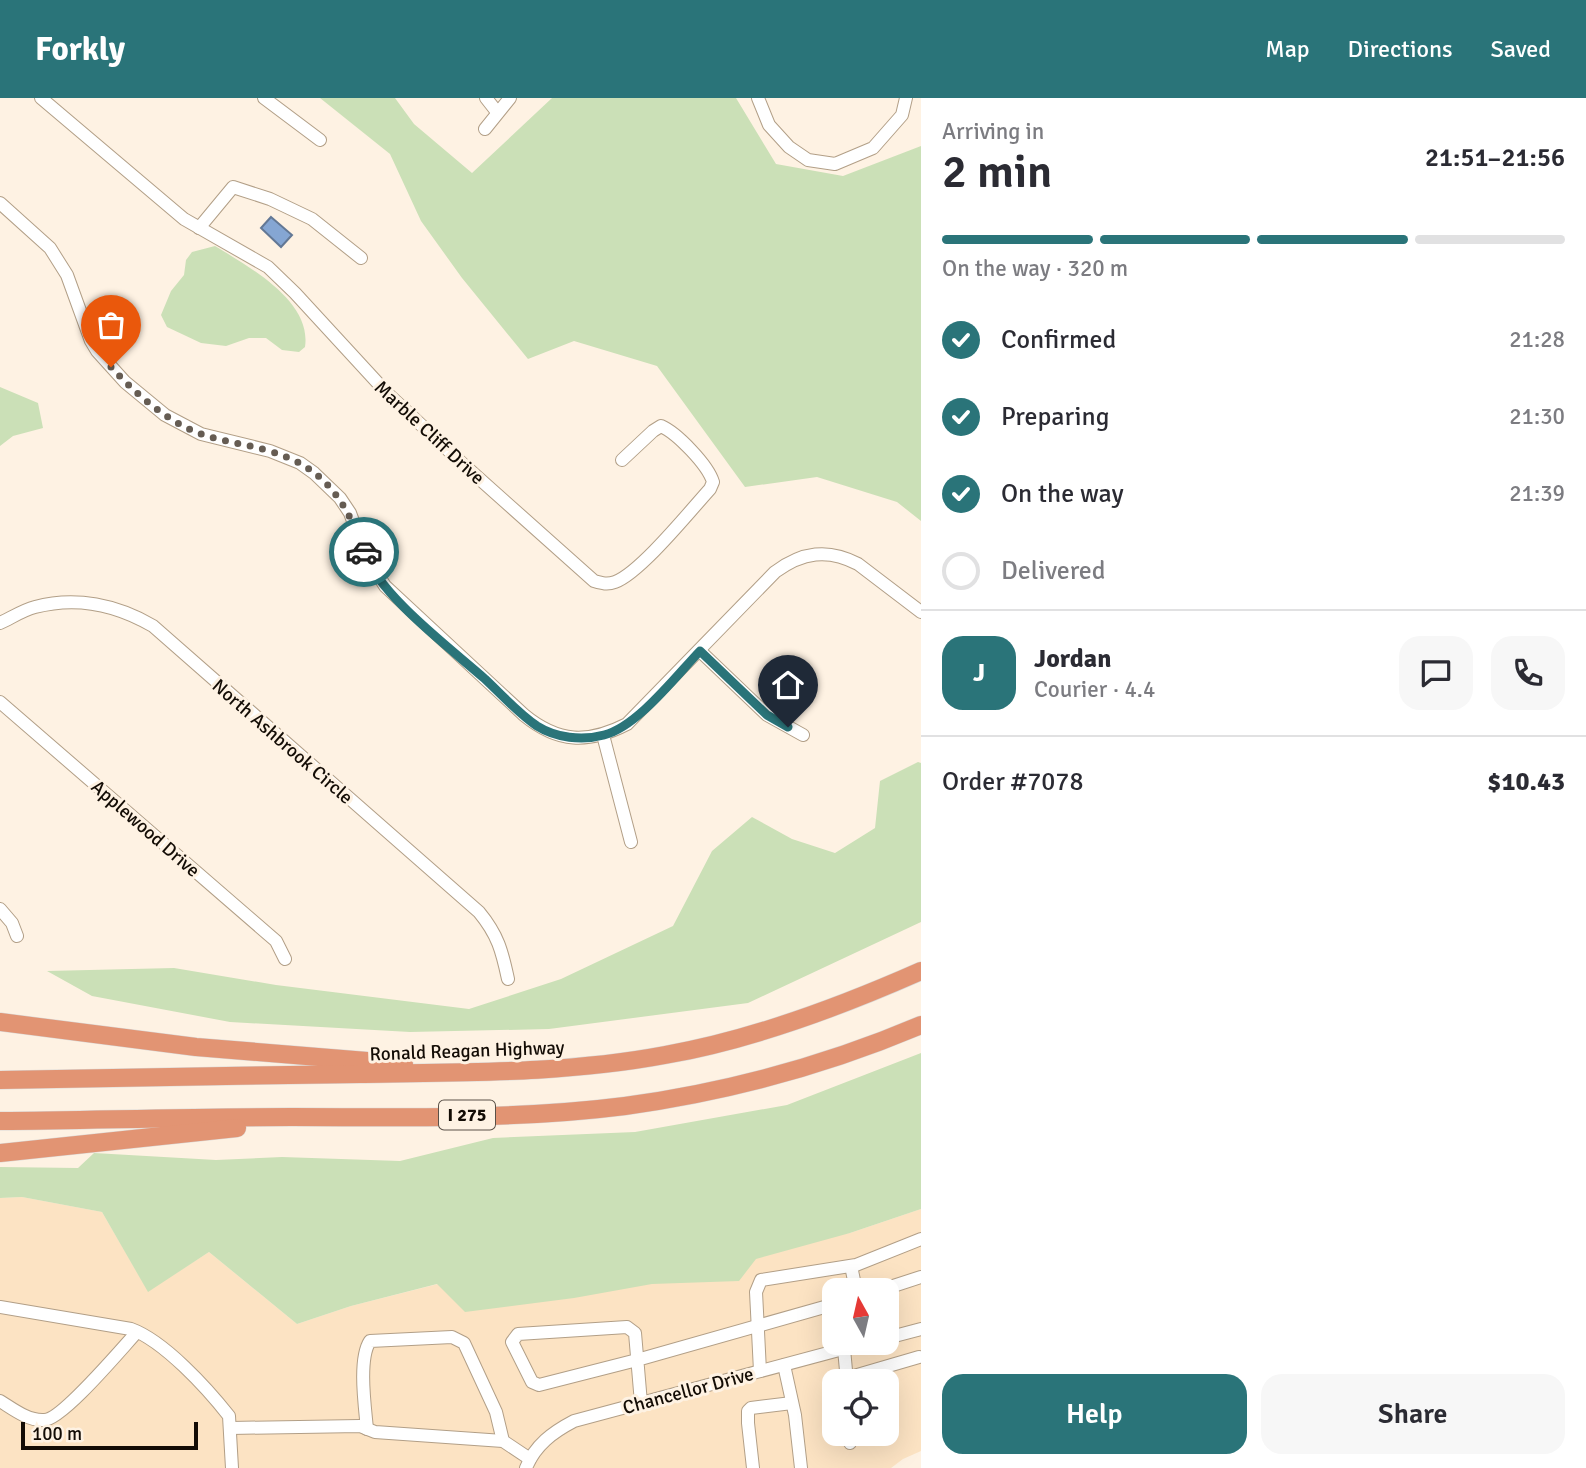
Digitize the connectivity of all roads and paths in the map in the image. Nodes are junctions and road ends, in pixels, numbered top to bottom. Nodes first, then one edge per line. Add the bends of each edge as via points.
1 (41, 98) edge
2 (264, 98) edge
3 (486, 98) edge
4 (510, 98) edge
5 (758, 98) edge
6 (906, 98) edge
7 (497, 112) junction
8 (485, 129) dead end
9 (320, 140) dead end
10 (0, 203) edge
11 (199, 228) junction
12 (361, 258) dead end
13 (622, 460) dead end
14 (921, 612) edge
15 (0, 623) edge
16 (700, 651) junction
17 (0, 702) edge
18 (803, 735) dead end
19 (603, 736) junction
20 (631, 842) dead end
21 (0, 909) edge
22 (17, 936) dead end
23 (285, 959) dead end
24 (921, 971) edge
25 (508, 979) dead end
26 (0, 1022) edge
27 (921, 1025) edge
28 (492, 1072) junction
29 (0, 1080) edge
30 (356, 1117) junction
31 (0, 1121) edge
32 (0, 1153) edge
33 (921, 1239) edge
34 (851, 1266) junction
35 (921, 1277) edge
36 (854, 1278) edge
37 (900, 1284) edge
38 (0, 1307) edge
39 (822, 1308) edge
40 (757, 1326) junction
41 (921, 1329) edge
42 (137, 1332) junction
43 (900, 1335) edge
44 (822, 1354) edge
45 (919, 1357) dead end
46 (637, 1360) junction
47 (784, 1364) junction
48 (880, 1369) edge
49 (760, 1371) junction
50 (0, 1401) edge
51 (641, 1403) junction
52 (792, 1403) junction
53 (231, 1428) junction
54 (367, 1429) junction
55 (503, 1441) junction
56 (528, 1463) edge
57 (232, 1468) edge
58 (753, 1468) edge
59 (801, 1468) edge

1 - 11 street, Marble Cliff Drive
2 - 9 street
3 - 7 street
4 - 7 street
5 - 6 street via 769,125 789,147 808,160 835,164 873,148 902,115
7 - 8 street
10 - 19 street via 50,248 67,275 91,341 125,382 165,415 201,434 270,451 314,473 345,505 366,556 385,586 422,623 537,726 561,736
11 - 12 street via 233,187 312,219
11 - 13 street, Marble Cliff Drive via 268,267 416,420 594,580 605,584 623,578 643,562 713,482 702,463 661,426
14 - 16 street via 858,564 836,554 812,554 789,561 775,572
15 - 25 street, North Ashbrook Circle via 34,607 66,602 98,604 153,626 479,912 498,940
16 - 18 street via 767,715
16 - 19 street via 636,717
17 - 23 street, Applewood Drive via 275,941
19 - 20 street
21 - 22 street
24 - 28 highway, Ronald Reagan Highway / I 275 via 821,1011 727,1041 587,1066
26 - 28 highway via 196,1047
27 - 30 highway, I 275 via 782,1074 625,1106 530,1114
28 - 29 highway, Ronald Reagan Highway / I 275
30 - 31 highway, I 275
30 - 32 highway
33 - 34 street
34 - 36 street
34 - 40 street via 761,1280
35 - 37 street
38 - 42 street
39 - 40 street
40 - 46 street
40 - 49 street
41 - 43 street
42 - 50 street via 52,1418 27,1417
42 - 53 street via 160,1345 221,1406
44 - 47 street, Chancellor Drive
45 - 48 street
46 - 46 street via 635,1333 627,1327 518,1334 512,1342 532,1382 539,1385
46 - 51 street
47 - 49 street, Chancellor Drive
47 - 52 street
49 - 51 street, Chancellor Drive
51 - 56 street, Chancellor Drive via 574,1421 544,1440
52 - 58 street via 748,1411
52 - 59 street
53 - 54 street
53 - 57 street
54 - 55 street
54 - 55 street via 364,1396 370,1341 452,1337 464,1343 496,1412
55 - 56 street

